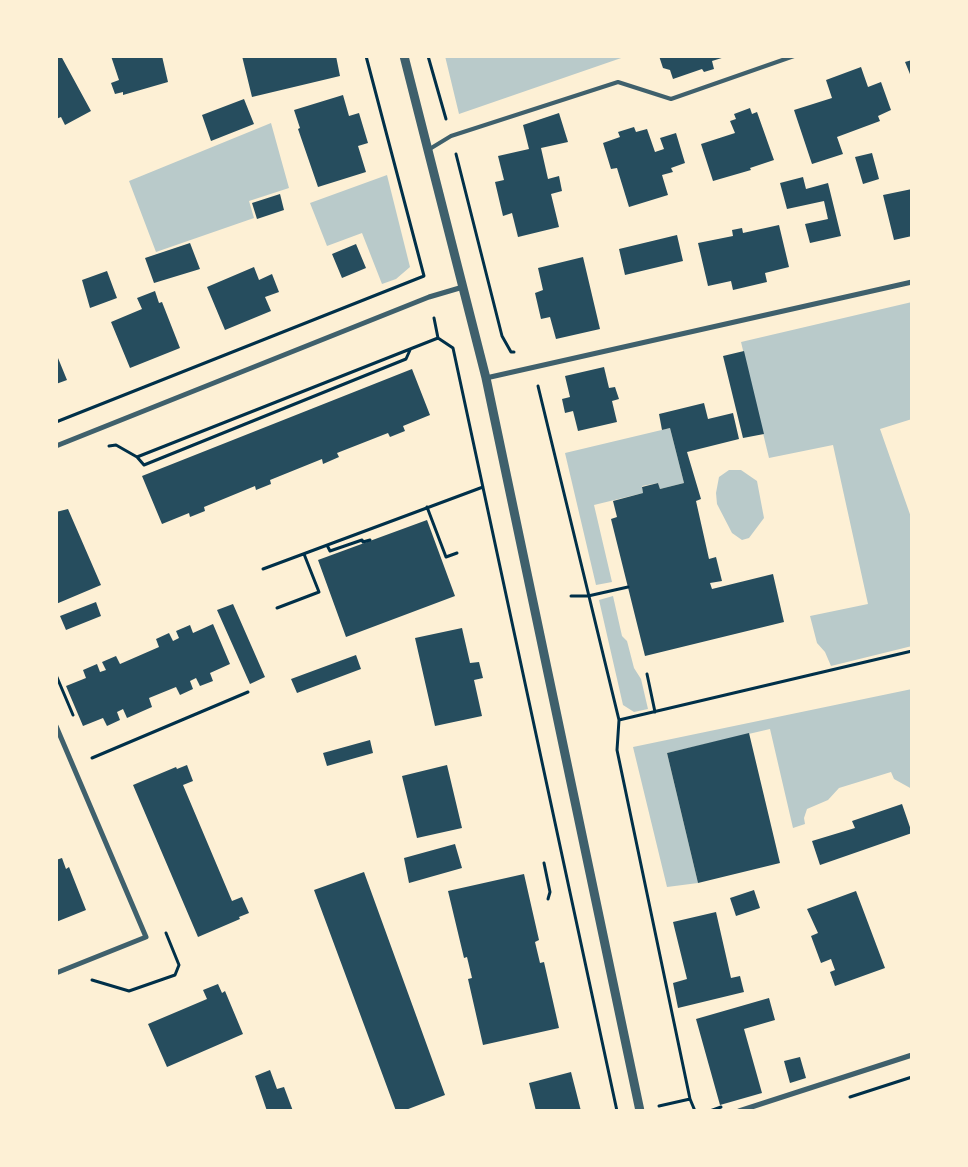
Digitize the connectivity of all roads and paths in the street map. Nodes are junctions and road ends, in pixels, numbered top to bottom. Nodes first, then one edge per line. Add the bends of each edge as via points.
1 (366, 56) edge
2 (404, 56) edge
3 (428, 56) edge
4 (794, 56) edge
5 (451, 136) junction
6 (428, 150) junction
7 (912, 282) edge
8 (464, 287) junction
9 (434, 318) dead end
10 (438, 338) junction
11 (410, 350) junction
12 (520, 353) dead end
13 (486, 378) junction
14 (537, 381) dead end
15 (56, 422) edge
16 (56, 446) edge
17 (106, 447) dead end
18 (137, 457) junction
19 (482, 487) junction
20 (427, 507) junction
21 (366, 530) junction
22 (327, 545) junction
23 (457, 553) dead end
24 (304, 554) junction
25 (446, 557) junction
26 (441, 558) dead end
27 (263, 569) dead end
28 (628, 587) dead end
29 (571, 596) dead end
30 (588, 596) junction
31 (277, 608) dead end
32 (912, 651) edge
33 (647, 674) dead end
34 (248, 692) dead end
35 (655, 712) junction
36 (619, 720) junction
37 (56, 726) edge
38 (92, 758) dead end
39 (544, 863) dead end
40 (548, 899) dead end
41 (56, 974) edge
42 (912, 1056) edge
43 (912, 1077) edge
44 (690, 1099) junction
45 (842, 1100) dead end
46 (617, 1111) edge
47 (640, 1111) edge
48 (695, 1111) edge
49 (739, 1111) edge

1 - 15 path via 424,276
2 - 6 street
3 - 5 path
4 - 5 lane via 671,99 618,82
5 - 6 lane
5 - 12 path via 502,336 512,352
6 - 8 street
7 - 13 street
8 - 13 street
8 - 16 street via 429,297
9 - 10 path
10 - 11 path
10 - 19 path via 453,348
11 - 18 path
11 - 18 path via 406,359 144,465
13 - 47 street
14 - 30 path
17 - 18 path via 116,445
19 - 20 path
19 - 46 path
20 - 21 path
20 - 25 path
21 - 22 path
21 - 22 path via 370,541 362,540 330,551
22 - 24 path
23 - 25 path
24 - 27 path
24 - 31 path via 318,592
25 - 26 path
28 - 30 path
29 - 30 path
30 - 36 path
32 - 35 path
33 - 35 path
34 - 38 path
35 - 36 path
36 - 44 path via 617,750
37 - 41 street via 146,937
39 - 40 path via 550,892
42 - 49 street
43 - 45 path
44 - 47 path
44 - 48 path

